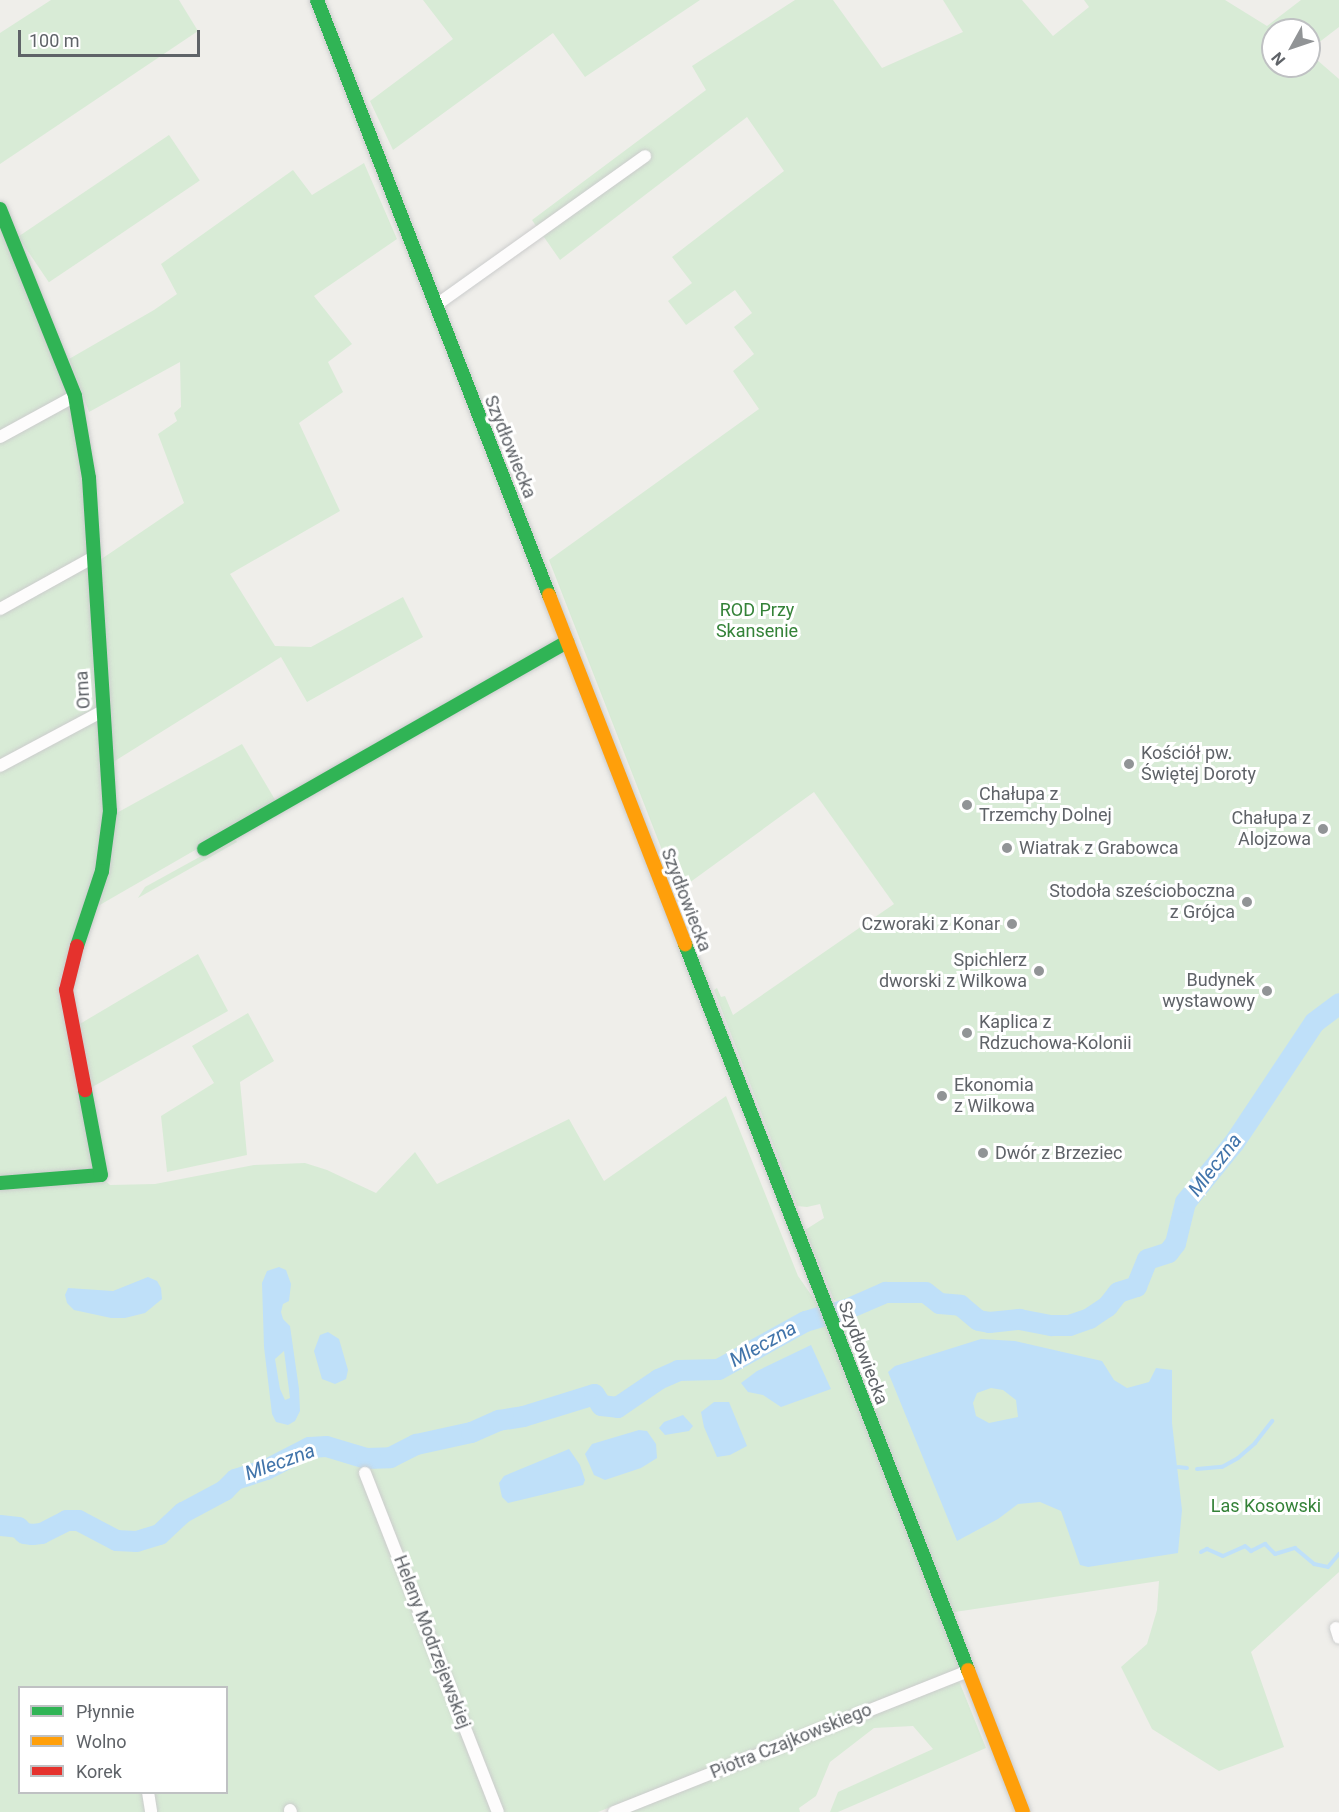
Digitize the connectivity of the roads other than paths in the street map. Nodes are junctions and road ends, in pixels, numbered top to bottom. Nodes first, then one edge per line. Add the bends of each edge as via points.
1 (317, 0) edge
2 (645, 156) dead end
3 (0, 209) edge
4 (435, 306) junction
5 (75, 396) junction
6 (0, 437) edge
7 (92, 558) junction
8 (0, 609) edge
9 (567, 642) junction
10 (103, 711) junction
11 (0, 766) edge
12 (204, 849) dead end
13 (0, 1183) edge
14 (365, 1473) dead end
15 (968, 1671) junction
16 (148, 1794) edge
17 (151, 1812) edge
18 (498, 1812) edge
19 (614, 1812) edge
20 (1023, 1812) edge

1 - 4 street, Szydłowiecka
2 - 4 street
3 - 5 street, Orna
4 - 9 street, Szydłowiecka
5 - 6 street
5 - 7 street, Orna via 89,478
7 - 8 street
7 - 10 street, Orna
9 - 12 street
9 - 15 street, Szydłowiecka
10 - 11 street
10 - 13 street, Orna via 110,811 102,871 69,969 66,990 101,1175
14 - 18 street, Heleny Modrzejewskiej
15 - 19 street, Piotra Czajkowskiego
15 - 20 street, Szydłowiecka
16 - 17 street

